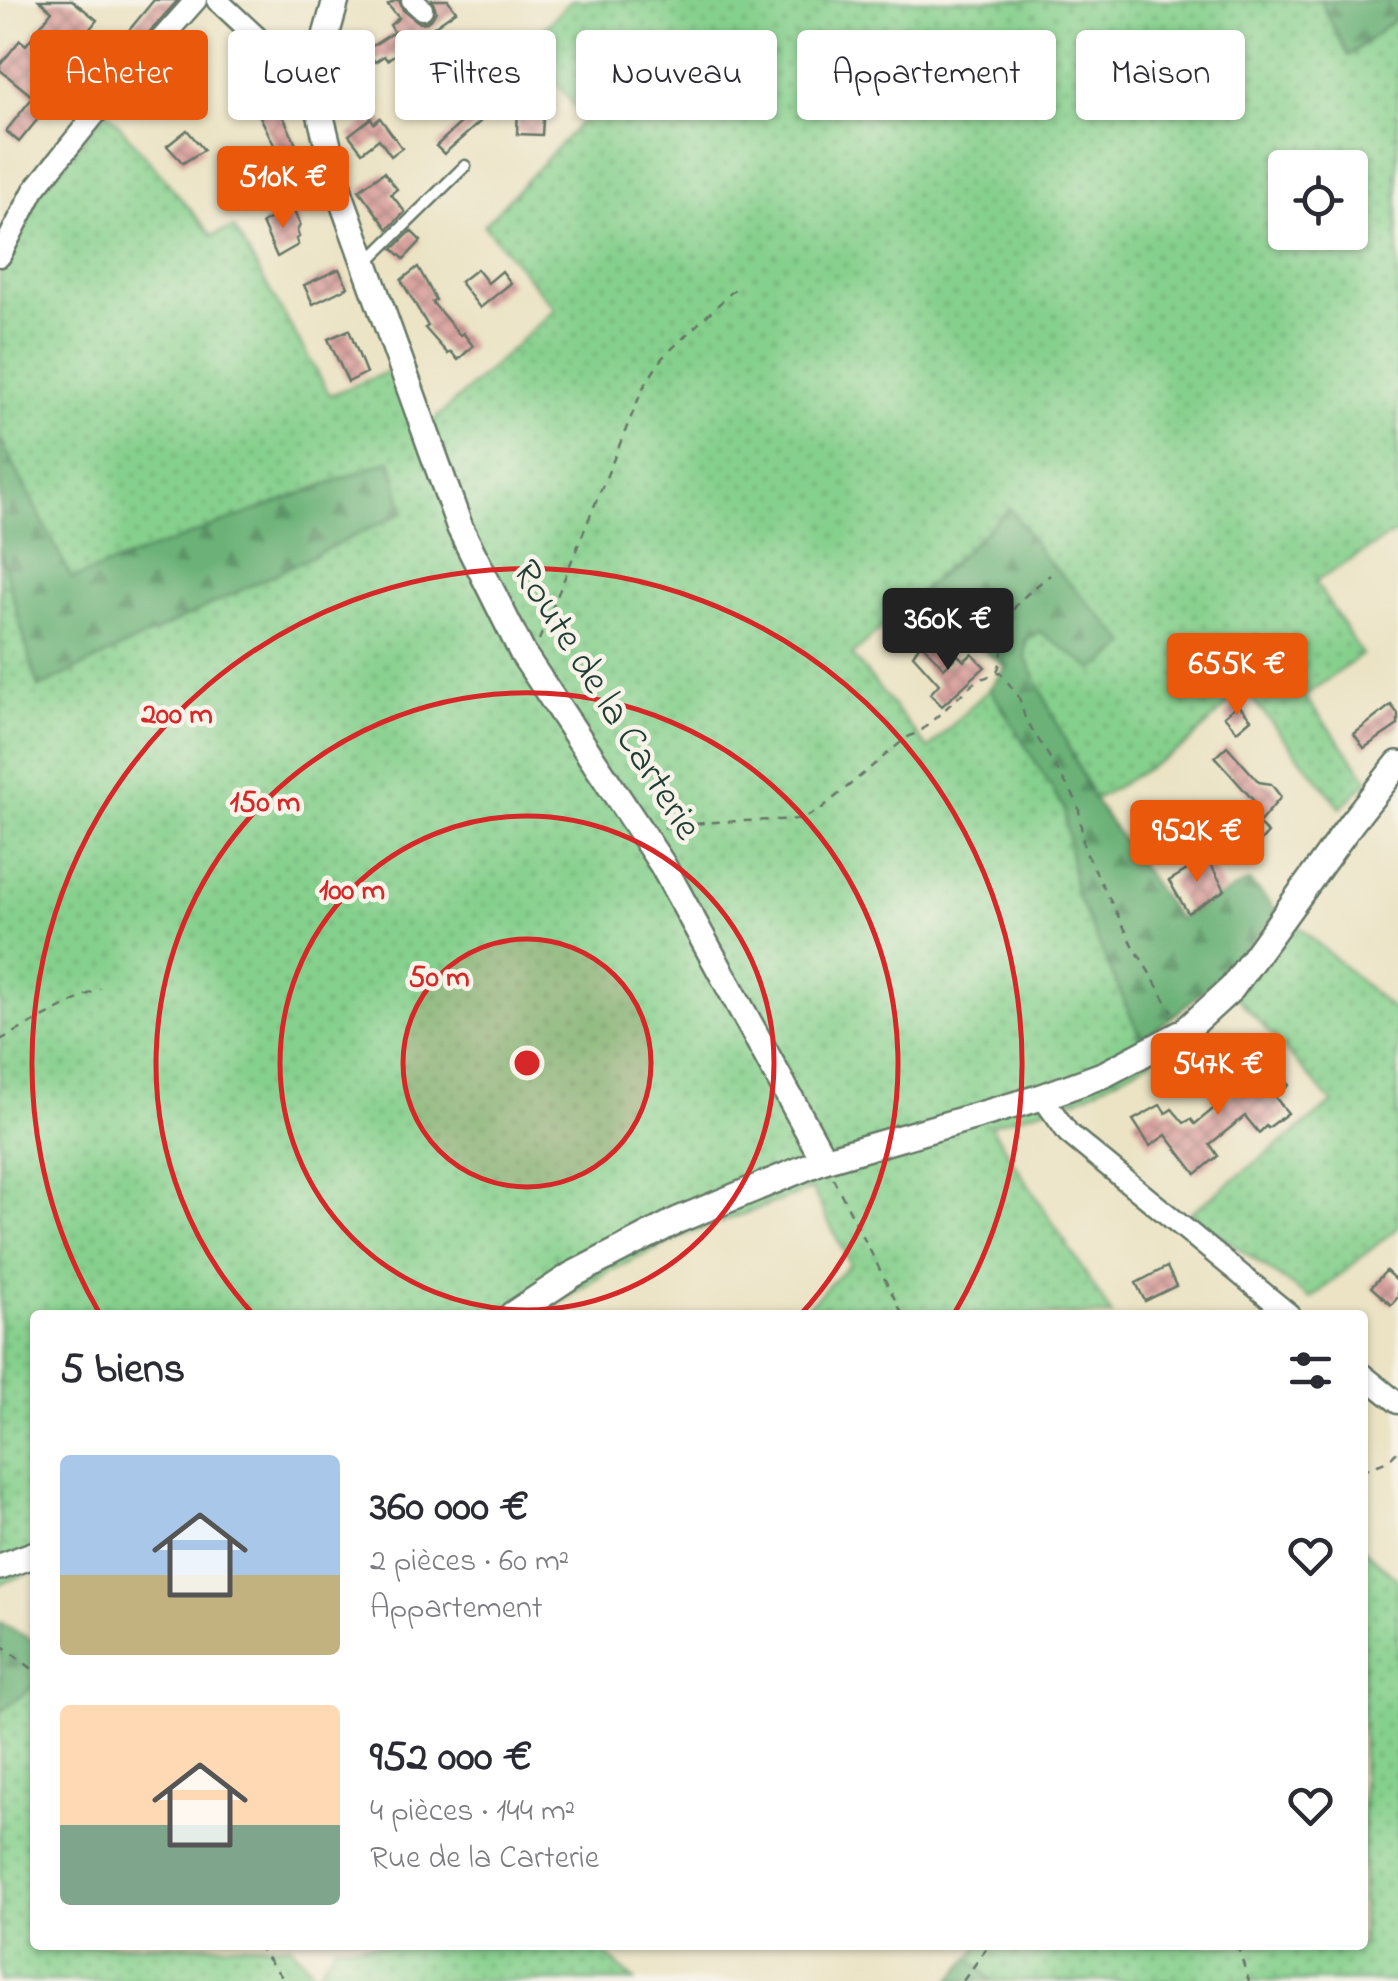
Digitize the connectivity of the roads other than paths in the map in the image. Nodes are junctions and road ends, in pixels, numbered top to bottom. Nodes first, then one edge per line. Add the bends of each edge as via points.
1 (196, 0) edge
2 (336, 0) edge
3 (228, 2) edge
4 (252, 30) edge
5 (328, 30) edge
6 (322, 120) edge
7 (466, 166) dead end
8 (0, 256) edge
9 (365, 264) junction
10 (1398, 764) edge
11 (1042, 1097) junction
12 (824, 1160) junction
13 (520, 1310) edge
14 (1284, 1310) edge
15 (1368, 1379) edge
16 (1398, 1404) edge
17 (30, 1556) edge
18 (0, 1567) edge

1 - 8 street via 34,190
2 - 5 street
3 - 4 street
6 - 9 street, Route de la Carterie
7 - 9 lane
9 - 12 street, Route de la Carterie via 460,528 524,654 638,824
10 - 11 street via 1232,988 1184,1032 1105,1074
11 - 12 street
11 - 14 street via 1068,1133
12 - 13 street via 678,1220
15 - 16 street
17 - 18 street

